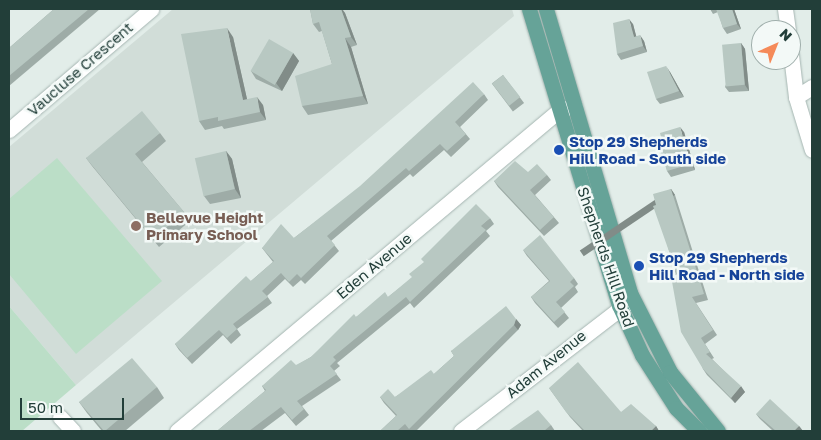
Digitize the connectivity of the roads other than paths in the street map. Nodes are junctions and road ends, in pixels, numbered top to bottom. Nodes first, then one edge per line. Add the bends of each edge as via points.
1 (151, 9) edge
2 (529, 9) edge
3 (546, 9) edge
4 (793, 70) edge
5 (812, 87) edge
6 (796, 98) junction
7 (567, 108) junction
8 (9, 130) edge
9 (812, 150) edge
10 (626, 302) junction
11 (60, 417) dead end
12 (73, 431) edge
13 (177, 431) edge
14 (462, 431) edge
15 (699, 431) edge
16 (718, 431) edge

1 - 8 street, Vaucluse Crescent
2 - 7 main road, Shepherds Hill Road
3 - 7 main road, Shepherds Hill Road
4 - 6 street
5 - 6 street
6 - 9 street
7 - 10 main road, Shepherds Hill Road
7 - 13 street, Eden Avenue
10 - 14 street, Adam Avenue
10 - 15 main road, Shepherds Hill Road via 642,355 676,408
10 - 16 main road, Shepherds Hill Road via 670,372
11 - 12 street

